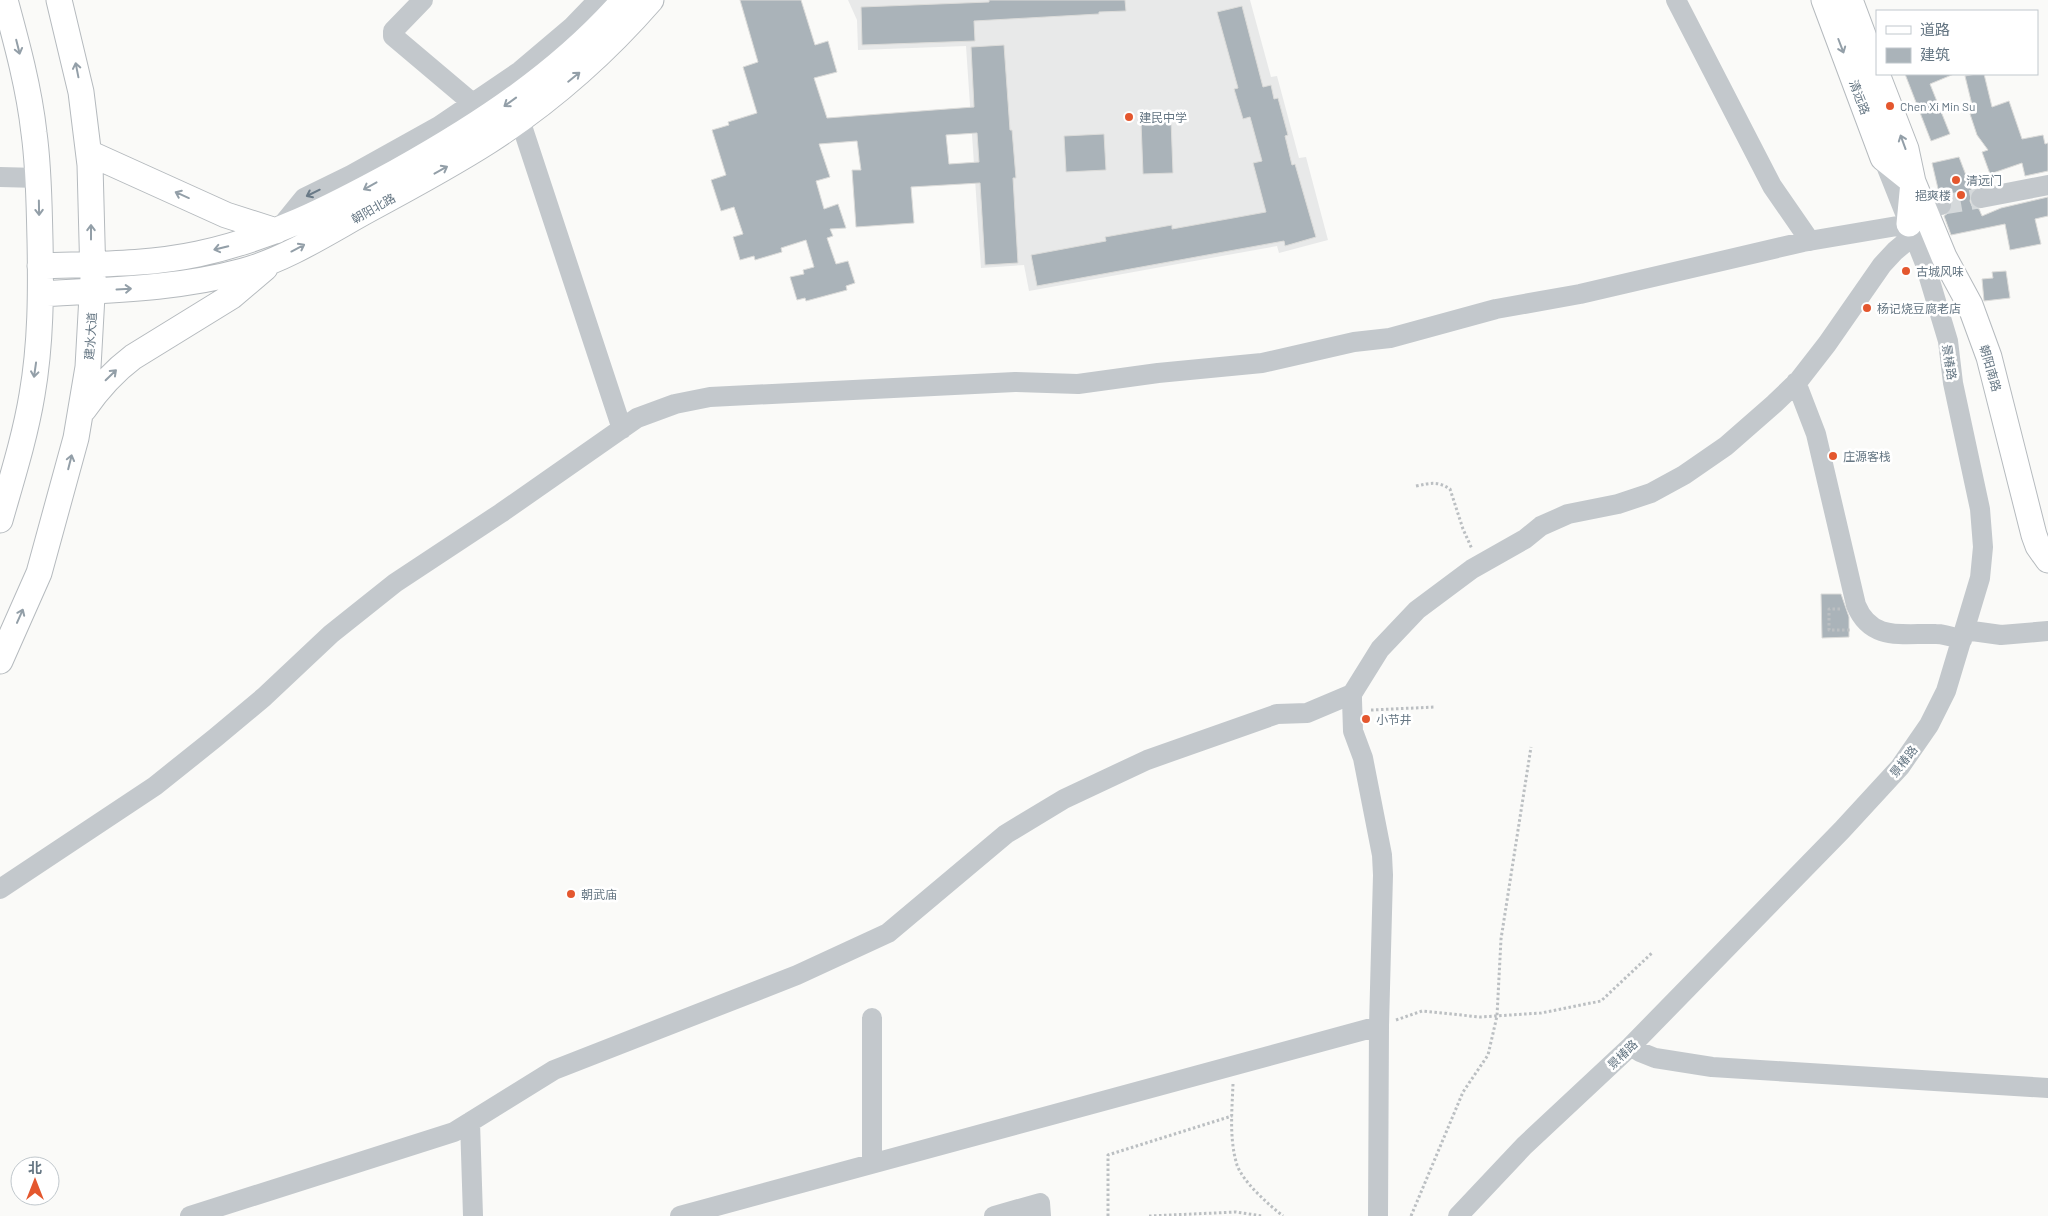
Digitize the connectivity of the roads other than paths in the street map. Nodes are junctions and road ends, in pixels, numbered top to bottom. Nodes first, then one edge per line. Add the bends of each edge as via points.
1 (5, 0) edge
2 (59, 0) edge
3 (598, 0) edge
4 (624, 0) edge
5 (651, 0) edge
6 (1676, 0) edge
7 (1824, 0) edge
8 (1850, 0) edge
9 (414, 3) edge
10 (1876, 70) edge
11 (1878, 75) edge
12 (481, 110) junction
13 (520, 120) junction
14 (88, 153) junction
15 (1883, 158) junction
16 (0, 177) edge
17 (38, 178) junction
18 (1913, 182) junction
19 (2048, 185) edge
20 (1981, 198) tunnel mouth
21 (1922, 218) junction
22 (276, 231) junction
23 (1810, 241) junction
24 (274, 261) junction
25 (92, 264) junction
26 (40, 266) junction
27 (93, 291) junction
28 (41, 294) junction
29 (1796, 382) junction
30 (81, 414) junction
31 (622, 429) junction
32 (0, 520) edge
33 (2048, 560) edge
34 (2048, 631) edge
35 (1964, 635) junction
36 (0, 661) edge
37 (1352, 694) junction
38 (0, 889) edge
39 (872, 1018) dead end
40 (1379, 1026) junction
41 (1631, 1046) junction
42 (2048, 1088) edge
43 (470, 1122) junction
44 (872, 1164) junction
45 (190, 1216) edge
46 (474, 1216) edge
47 (680, 1216) edge
48 (994, 1216) edge
49 (1041, 1216) edge
50 (1378, 1216) edge
51 (1458, 1216) edge

1 -> 17 main road via 24,68
14 -> 2 main road, 建水大道 via 79,83
3 - 12 street
4 -> 12 main road, 朝阳北路 via 565,58 513,100
13 -> 5 main road, 朝阳北路 via 578,74
6 - 23 street via 1772,186
7 -> 15 main road, 清远路
8 - 10 main road, 清远路
9 - 12 street via 393,31 393,36
18 -> 11 main road, 清远路 via 1906,149
12 -> 22 main road, 朝阳北路 via 443,146 332,207
24 -> 13 main road, 朝阳北路 via 453,163
13 - 31 street
22 -> 14 main road via 226,215
25 -> 14 main road, 建水大道
15 - 18 main road
15 - 21 street, 景椿路
16 - 17 street
17 -> 26 main road
18 - 21 main road, 清远路
19 - 20 street
21 - 23 street
21 - 29 street
21 - 33 main road, 朝阳南路 via 1970,305 1989,357 2034,536
21 - 35 street, 景椿路 via 1929,278 1948,342 1980,509 1983,547 1980,578
22 -> 25 main road, 朝阳北路 via 231,246 181,257
23 - 31 street via 1580,294 1496,309 1390,338 1354,342 1262,363 1078,384 1014,382 710,397 656,410
27 -> 24 main road, 朝阳北路 via 182,284
30 -> 24 main road via 118,368 232,296
25 - 26 main road, 朝阳北路
25 - 27 main road, 建水大道
26 - 28 main road
27 - 28 main road, 朝阳北路
27 - 30 main road, 建水大道
28 -> 32 main road via 32,394 18,460
29 - 35 street via 1816,434 1860,615 1869,626 1882,632
29 - 37 street via 1749,427 1684,476 1651,493 1559,518 1454,582 1417,610 1380,649
36 -> 30 main road, 建水大道 via 39,572 68,474
31 - 38 street via 395,583 155,786
34 - 35 street
35 - 41 street, 景椿路 via 1946,691 1929,725 1900,767
37 - 40 street via 1353,732 1363,758 1382,855
37 - 43 street via 1307,713 1276,714 1147,760 1064,799 1006,834 888,933 797,975 554,1070
39 - 44 street
40 - 44 street
40 - 50 street
41 - 42 street via 1655,1058 1712,1067
41 - 51 street, 景椿路 via 1524,1146
43 - 45 street via 454,1132
43 - 46 street
44 - 47 street
48 - 49 street via 1040,1203

